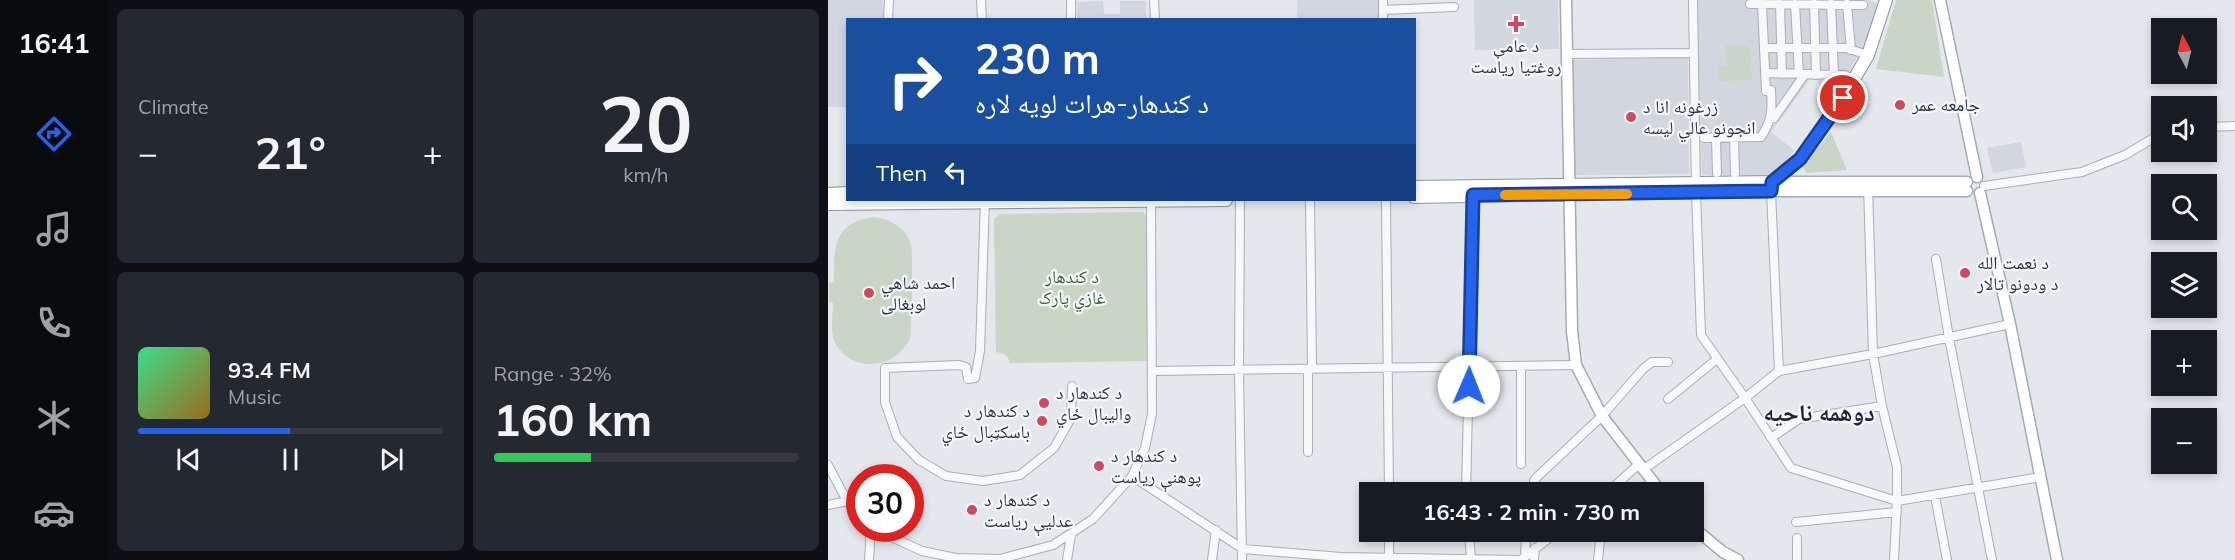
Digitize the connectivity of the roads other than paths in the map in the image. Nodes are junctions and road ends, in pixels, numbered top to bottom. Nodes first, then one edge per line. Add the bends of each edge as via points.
1 (889, 0) edge
2 (981, 0) edge
3 (1071, 0) edge
4 (1154, 0) edge
5 (1383, 0) edge
6 (1566, 0) edge
7 (1693, 0) edge
8 (1886, 0) edge
9 (1940, 0) edge
10 (1750, 4) dead end
11 (1762, 4) junction
12 (1780, 4) junction
13 (1795, 4) junction
14 (1814, 4) junction
15 (1831, 4) junction
16 (1847, 4) junction
17 (1863, 5) dead end
18 (1454, 8) dead end
19 (1383, 15) edge
20 (888, 18) edge
21 (982, 18) edge
22 (1071, 18) edge
23 (1155, 18) edge
24 (1764, 48) junction
25 (1781, 48) junction
26 (1797, 48) junction
27 (1815, 48) junction
28 (1832, 48) junction
29 (1851, 50) junction
30 (1694, 53) junction
31 (1567, 54) junction
32 (1868, 55) junction
33 (1765, 73) junction
34 (1782, 74) junction
35 (1802, 74) junction
36 (1816, 75) junction
37 (1834, 75) junction
38 (1845, 75) dead end
39 (1774, 118) dead end
40 (2235, 126) edge
41 (2217, 127) edge
42 (1704, 138) dead end
43 (1716, 138) junction
44 (1734, 138) junction
45 (2151, 140) edge
46 (1717, 173) dead end
47 (1736, 174) dead end
48 (1772, 186) junction
49 (1868, 186) junction
50 (1975, 186) junction
51 (1416, 187) edge
52 (1696, 188) junction
53 (1569, 190) junction
54 (1473, 191) junction
55 (828, 194) edge
56 (846, 194) edge
57 (1416, 197) edge
58 (985, 201) edge
59 (1068, 201) edge
60 (1151, 201) edge
61 (1240, 201) edge
62 (1310, 201) edge
63 (1386, 201) edge
64 (886, 202) edge
65 (828, 204) edge
66 (1936, 259) dead end
67 (2010, 324) junction
68 (1949, 338) junction
69 (1873, 354) junction
70 (1717, 359) junction
71 (1668, 362) dead end
72 (1576, 365) junction
73 (1469, 366) junction
74 (1521, 366) junction
75 (1389, 368) junction
76 (1310, 369) junction
77 (1239, 370) junction
78 (1152, 371) junction
79 (1779, 371) junction
80 (1072, 386) dead end
81 (1745, 398) junction
82 (1668, 399) dead end
83 (1882, 406) junction
84 (1602, 416) junction
85 (1771, 438) junction
86 (1308, 452) dead end
87 (1521, 464) dead end
88 (828, 465) edge
89 (1642, 466) junction
90 (1132, 476) junction
91 (2041, 477) junction
92 (1389, 482) edge
93 (1466, 482) edge
94 (1534, 482) edge
95 (1621, 482) edge
96 (1654, 482) edge
97 (1977, 487) junction
98 (1935, 496) junction
99 (846, 499) edge
100 (846, 501) edge
101 (1898, 501) junction
102 (828, 505) edge
103 (1897, 512) junction
104 (1796, 522) dead end
105 (1216, 530) junction
106 (1071, 535) junction
107 (1704, 536) edge
108 (1797, 538) dead end
109 (870, 542) edge
110 (897, 542) edge
111 (1389, 542) edge
112 (1470, 542) edge
113 (1526, 542) edge
114 (1543, 542) edge
115 (1600, 542) edge
116 (1243, 549) junction
117 (922, 555) edge
118 (1330, 558) edge
119 (956, 559) edge
120 (1000, 559) edge
121 (1389, 559) edge
122 (1525, 559) edge
123 (869, 560) edge
124 (1066, 560) edge
125 (1212, 560) edge
126 (1242, 560) edge
127 (1471, 560) edge
128 (1598, 560) edge
129 (1738, 560) edge
130 (1797, 560) edge
131 (1894, 560) edge
132 (1947, 560) edge
133 (1992, 560) edge
134 (2057, 560) edge

1 - 20 street
2 - 21 street
3 - 22 street
4 - 23 street
5 - 19 street
6 - 31 main road
7 - 30 street
8 - 32 highway
9 - 50 main road
10 - 11 street
11 - 12 street
11 - 24 street
12 - 13 street
12 - 25 street
13 - 14 street
13 - 26 street
14 - 15 street
14 - 27 street
15 - 16 street
15 - 28 street
16 - 17 street
16 - 29 street
18 - 19 street
24 - 25 street
24 - 33 street
25 - 26 street
25 - 34 street
26 - 27 street
26 - 35 street
27 - 28 street
27 - 36 street
28 - 29 street
28 - 37 street
29 - 32 street
30 - 31 street
30 - 52 street
31 - 53 main road
32 - 48 highway via 1800,159
33 - 34 street
33 - 44 street via 1766,90 1771,90 1770,122 1761,137
34 - 35 street
35 - 36 street
35 - 39 street
36 - 37 street
37 - 38 street
40 - 41 street
42 - 43 street
43 - 44 street
43 - 46 street
44 - 47 street
45 - 50 street via 2082,172
48 - 49 main road
48 - 52 highway
48 - 79 street
49 - 50 main road
49 - 69 street
50 - 67 main road
51 - 54 highway
52 - 53 highway
52 - 70 street via 1701,335
53 - 54 highway
53 - 72 main road
54 - 57 highway
54 - 73 street
55 - 56 highway
58 - 59 highway
58 - 64 highway
58 - 80 street via 980,351 975,378 968,379 966,367 959,365 885,369 885,402 897,436 919,459 946,477 983,481 1020,475 1054,448 1071,418
60 - 78 street
61 - 77 street
62 - 76 street
63 - 75 street
64 - 65 highway
66 - 68 street
67 - 68 street
67 - 91 main road
68 - 69 street
68 - 97 street
69 - 79 street
69 - 83 street
70 - 81 street
70 - 82 street
71 - 84 street via 1652,362 1643,369
72 - 74 street
72 - 84 main road
73 - 74 street
73 - 75 street
73 - 93 street
74 - 87 street
75 - 76 street
75 - 92 street
76 - 77 street
76 - 86 street
77 - 78 street
77 - 116 street
78 - 90 street via 1152,414 1145,448
79 - 81 street
81 - 85 street
81 - 89 street
83 - 85 street via 1798,419
83 - 101 street via 1897,467
84 - 89 main road
84 - 94 street
85 - 101 street via 1791,468
88 - 99 street
89 - 95 street
89 - 96 main road
90 - 105 street
90 - 106 street via 1093,519
91 - 97 street
91 - 134 main road
97 - 98 street
97 - 133 street
98 - 101 street
98 - 132 street
100 - 102 street
101 - 103 street
103 - 104 street
103 - 131 street
105 - 116 street
105 - 125 street
106 - 120 street via 1053,545
106 - 124 street
107 - 129 main road
108 - 130 street
109 - 123 street
110 - 117 street
111 - 121 street
112 - 127 street
113 - 122 street
114 - 122 street
115 - 128 street
116 - 118 street
116 - 126 street
117 - 119 street
118 - 121 street
119 - 120 street
121 - 127 street
122 - 127 street

